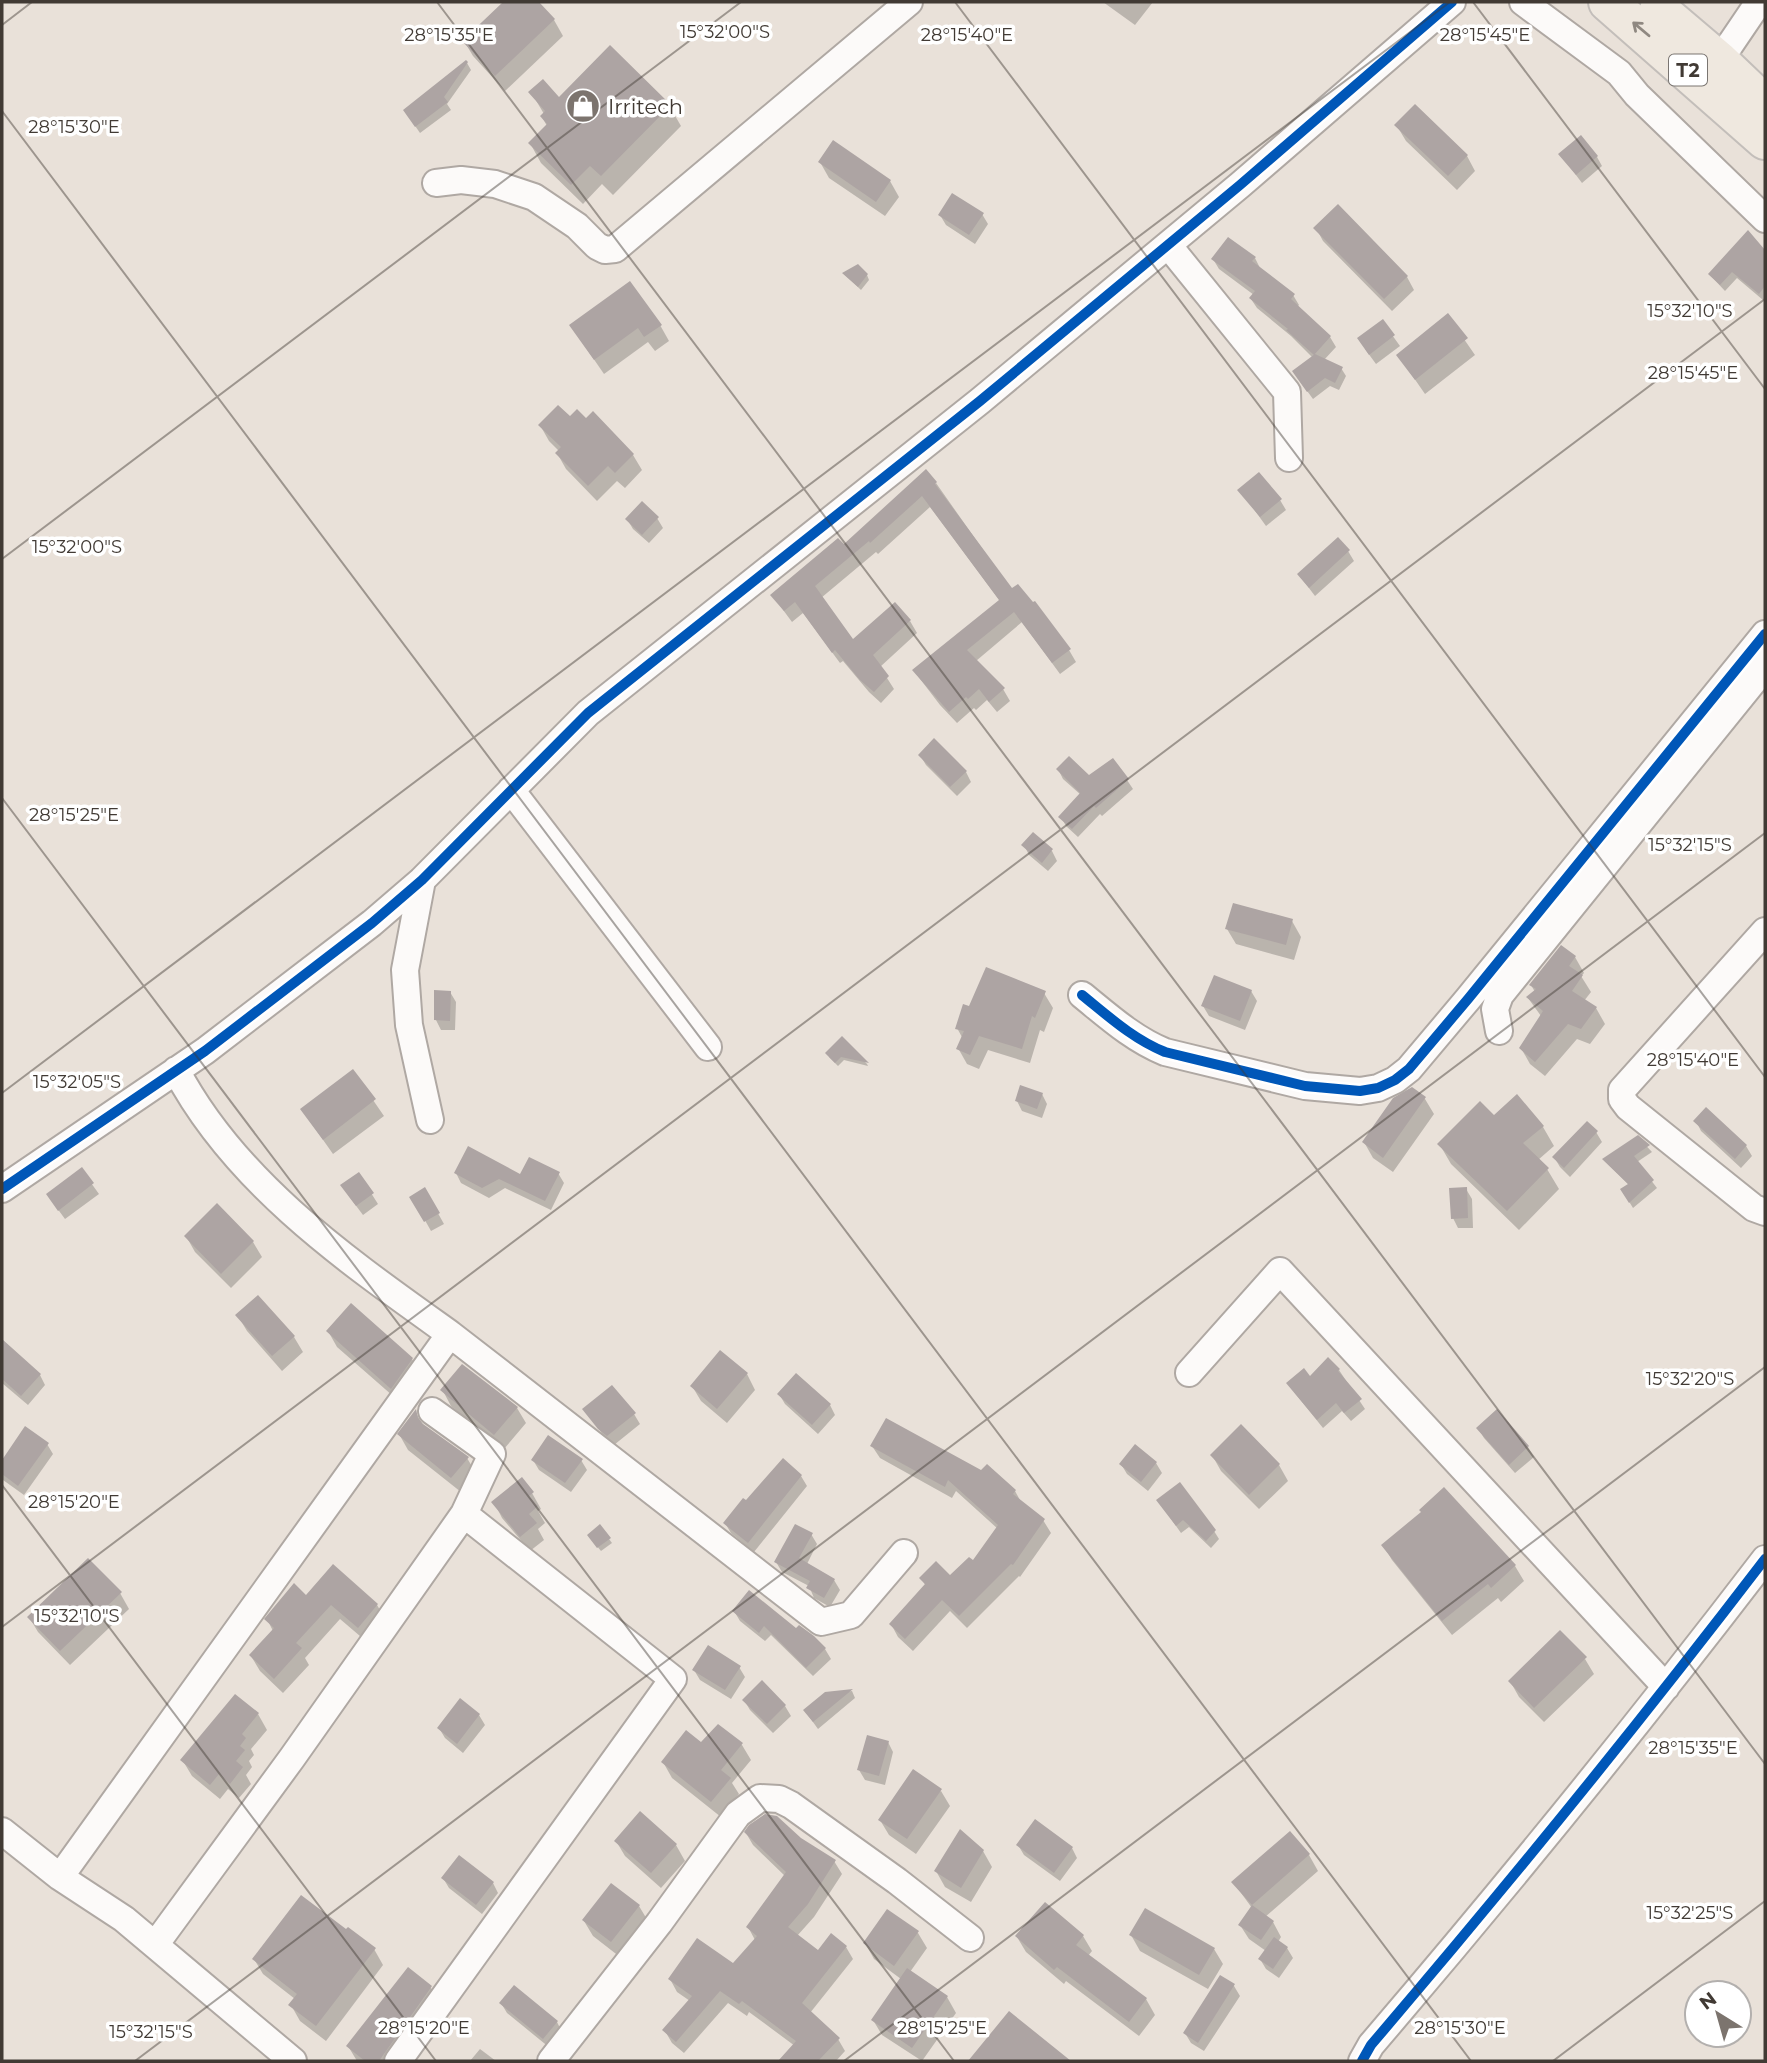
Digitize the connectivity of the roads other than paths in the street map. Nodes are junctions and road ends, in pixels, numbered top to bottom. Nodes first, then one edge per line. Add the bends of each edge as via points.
1 (909, 2) edge
2 (1452, 2) edge
3 (1523, 2) edge
4 (1608, 2) edge
5 (1649, 2) edge
6 (1759, 2) edge
7 (1719, 61) junction
8 (1765, 105) edge
9 (1765, 139) edge
10 (436, 183) dead end
11 (1761, 207) edge
12 (1168, 245) junction
13 (1289, 458) dead end
14 (1765, 634) edge
15 (1765, 667) edge
16 (511, 790) junction
17 (422, 880) junction
18 (1765, 931) edge
19 (1082, 995) dead end
20 (1499, 1031) dead end
21 (708, 1047) dead end
22 (176, 1070) junction
23 (430, 1120) dead end
24 (2, 1189) edge
25 (1765, 1212) edge
26 (450, 1335) junction
27 (1189, 1373) dead end
28 (432, 1411) dead end
29 (464, 1514) junction
30 (904, 1553) dead end
31 (1765, 1559) edge
32 (1666, 1687) junction
33 (2, 1831) edge
34 (60, 1877) junction
35 (970, 1938) dead end
36 (155, 1945) junction
37 (293, 2061) edge
38 (398, 2061) edge
39 (551, 2061) edge
40 (1363, 2061) edge

1 - 10 street via 614,249 597,246 577,226 534,197 495,184
2 - 12 street
3 - 11 street via 1619,73 1637,95
9 -> 4 highway, T2
5 - 7 highway, T2
6 - 7 street
7 - 8 highway, T2
12 - 13 street via 1287,392
12 - 16 street via 588,713
14 - 19 street via 1468,999 1395,1080 1360,1091 1305,1086 1165,1052 1132,1034
15 - 20 street via 1500,995 1495,1009
16 - 17 street
16 - 21 street
17 - 22 street via 311,971
17 - 23 street via 405,970 409,1024
18 - 25 street via 1622,1090 1628,1107 1754,1208
22 - 24 street
22 - 26 street via 192,1101 268,1192
26 - 30 street via 821,1622 851,1615
26 - 34 street
27 - 32 street via 1280,1271
28 - 29 street via 492,1454
29 - 36 street
29 - 38 street via 673,1679
31 - 32 street
32 - 40 street via 1489,1908 1371,2045
33 - 34 street
34 - 36 street
35 - 39 street via 791,1805 760,1798 738,1814
36 - 37 street

